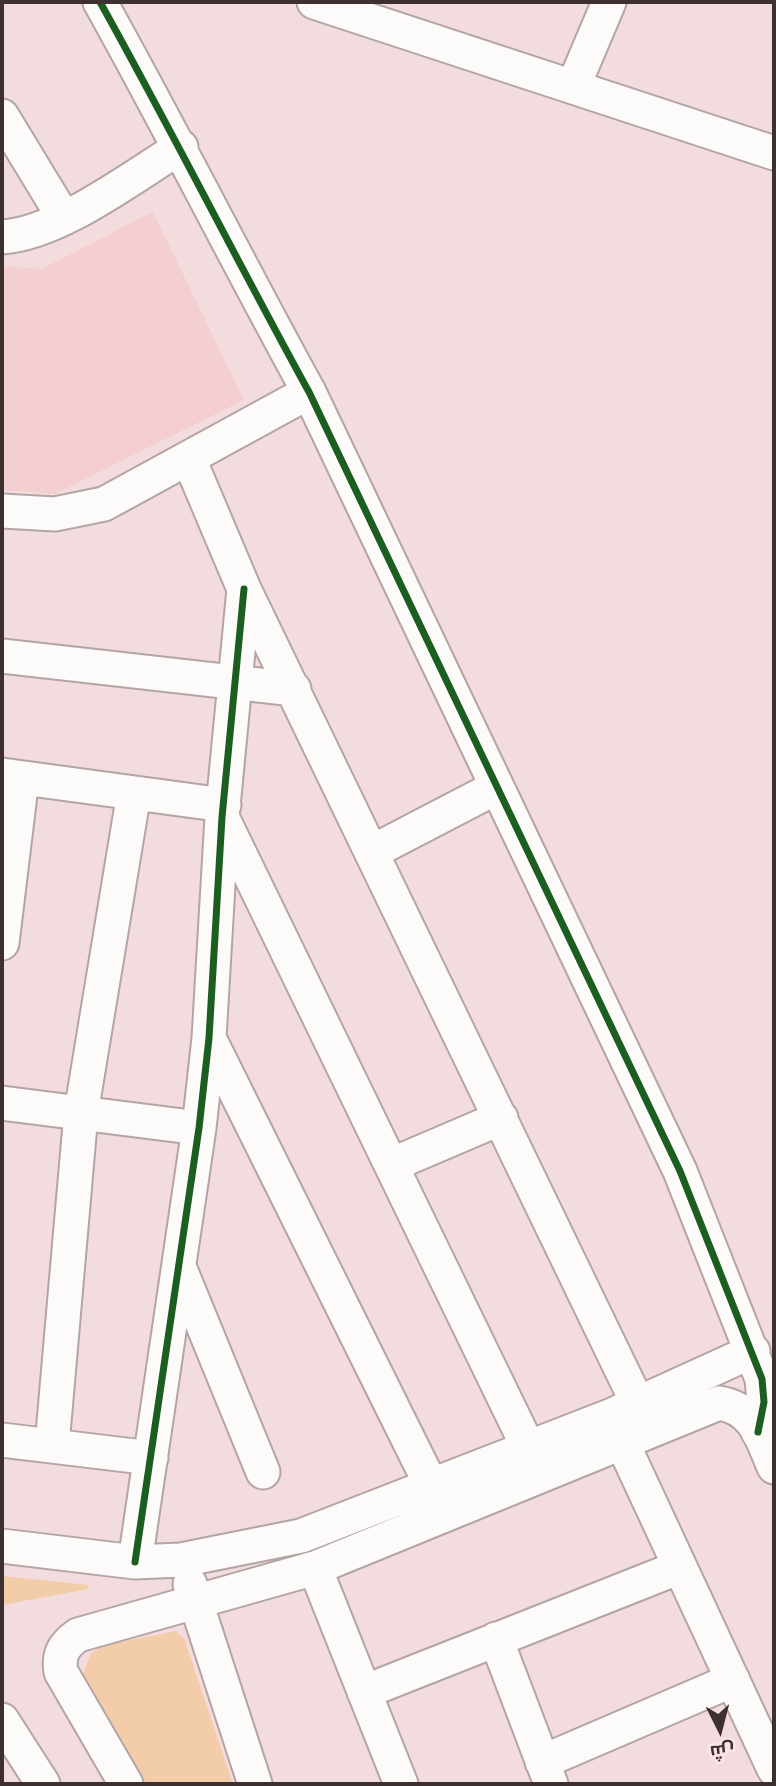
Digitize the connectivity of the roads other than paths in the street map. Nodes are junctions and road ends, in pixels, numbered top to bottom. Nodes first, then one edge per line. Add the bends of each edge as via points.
1 (100, 2) edge
2 (314, 2) edge
3 (609, 2) edge
4 (573, 87) junction
5 (2, 116) edge
6 (181, 147) junction
7 (774, 153) edge
8 (64, 218) junction
9 (2, 237) edge
10 (309, 392) junction
11 (189, 459) junction
12 (2, 511) edge
13 (244, 589) junction
14 (2, 656) edge
15 (236, 682) junction
16 (294, 689) junction
17 (12, 777) edge
18 (497, 787) junction
19 (134, 793) junction
20 (223, 811) junction
21 (372, 852) junction
22 (2, 943) edge
23 (209, 1038) junction
24 (2, 1103) edge
25 (81, 1113) junction
26 (501, 1118) junction
27 (199, 1128) junction
28 (391, 1165) junction
29 (179, 1266) junction
30 (753, 1351) junction
31 (623, 1421) junction
32 (758, 1432) junction
33 (2, 1440) edge
34 (52, 1445) junction
35 (527, 1447) junction
36 (151, 1458) junction
37 (774, 1467) edge
38 (263, 1472) dead end
39 (431, 1485) junction
40 (2, 1546) edge
41 (181, 1560) junction
42 (135, 1562) junction
43 (680, 1567) junction
44 (315, 1568) junction
45 (198, 1604) junction
46 (496, 1639) junction
47 (733, 1680) junction
48 (365, 1692) junction
49 (2, 1720) edge
50 (774, 1769) edge
51 (546, 1773) edge
52 (43, 1784) edge
53 (126, 1784) edge
54 (255, 1784) edge
55 (401, 1784) edge

1 - 6 street
2 - 4 street
3 - 4 street
4 - 7 street
5 - 8 street
6 - 8 street
6 - 10 street
8 - 9 street via 39,230
10 - 11 street
10 - 18 street
11 - 12 street via 128,493 79,512
11 - 13 street
13 - 15 street
13 - 16 street
14 - 15 street
15 - 16 street
15 - 20 street
16 - 21 street
17 - 19 street
17 - 22 street
18 - 21 street
18 - 30 street via 680,1171
19 - 20 street
19 - 25 street
20 - 23 street
20 - 28 street
21 - 26 street
23 - 27 street
23 - 39 street
24 - 25 street
25 - 27 street
25 - 34 street
26 - 28 street
26 - 31 street
27 - 29 street
28 - 35 street
29 - 36 street
29 - 38 street
30 - 31 street
30 - 32 street via 764,1402
31 - 32 street via 719,1403 737,1406
31 - 35 street
31 - 43 street
31 - 44 street
32 - 37 street
33 - 34 street
34 - 36 street
35 - 39 street
36 - 42 street
39 - 41 street via 301,1536
40 - 42 street
41 - 42 street
41 - 45 street
43 - 46 street
43 - 47 street
44 - 45 street
44 - 48 street
45 - 53 street via 89,1630 71,1640 60,1655 61,1672
45 - 54 street
46 - 48 street
46 - 51 street
47 - 50 street
47 - 51 street
48 - 55 street
49 - 52 street

